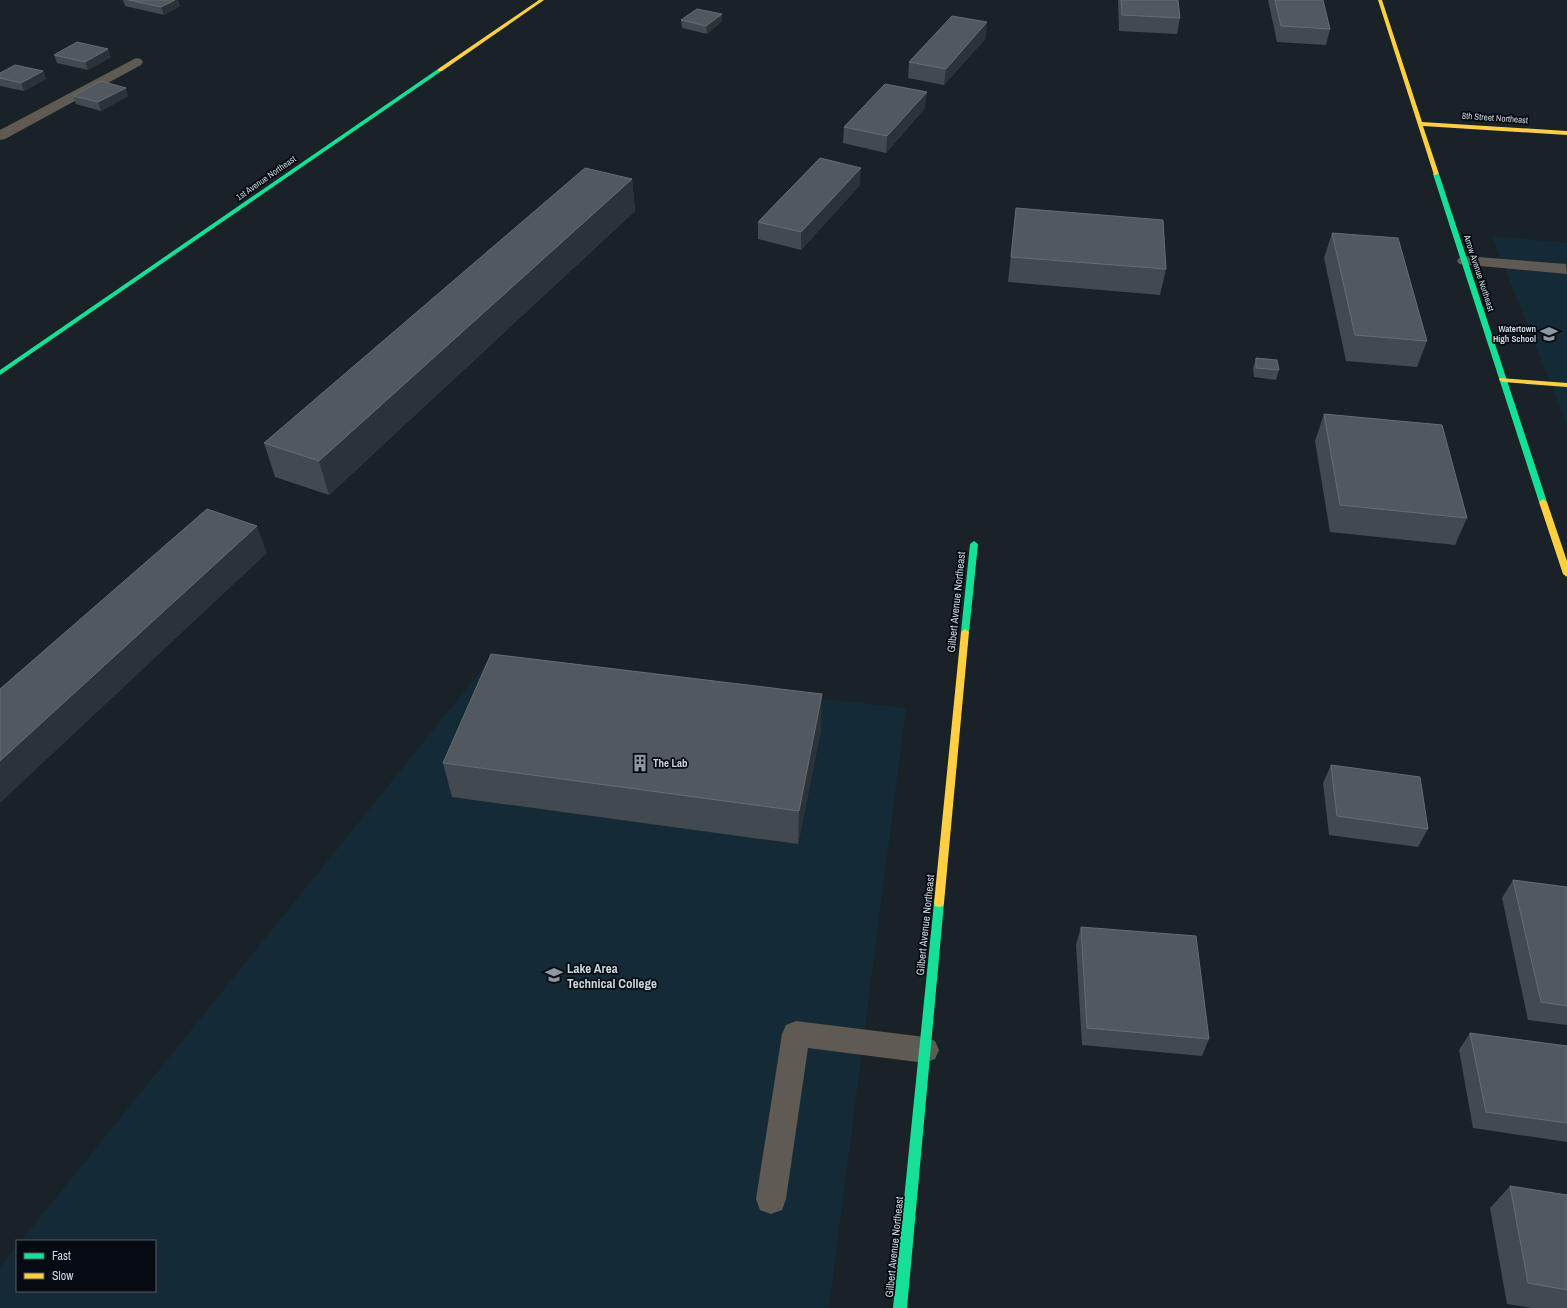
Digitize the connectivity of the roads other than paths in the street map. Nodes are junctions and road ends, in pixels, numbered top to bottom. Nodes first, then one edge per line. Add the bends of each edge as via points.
1 (542, 0) edge
2 (1380, 0) edge
3 (136, 62) dead end
4 (1421, 124) junction
5 (1567, 133) edge
6 (0, 136) edge
7 (1465, 260) junction
8 (1566, 269) dead end
9 (0, 372) edge
10 (1503, 380) junction
11 (1567, 385) edge
12 (974, 544) dead end
13 (1567, 574) edge
14 (925, 1050) junction
15 (771, 1199) dead end
16 (900, 1308) edge

1 - 9 street, 1st Avenue Northeast
2 - 4 street, Arrow Avenue Northeast
3 - 6 lane
4 - 5 street, 8th Street Northeast
4 - 7 street, Arrow Avenue Northeast
7 - 8 lane
7 - 10 street, Arrow Avenue Northeast
10 - 11 street
10 - 13 street, Arrow Avenue Northeast
12 - 14 street, Gilbert Avenue Northeast
14 - 15 lane via 796,1034
14 - 16 street, Gilbert Avenue Northeast

